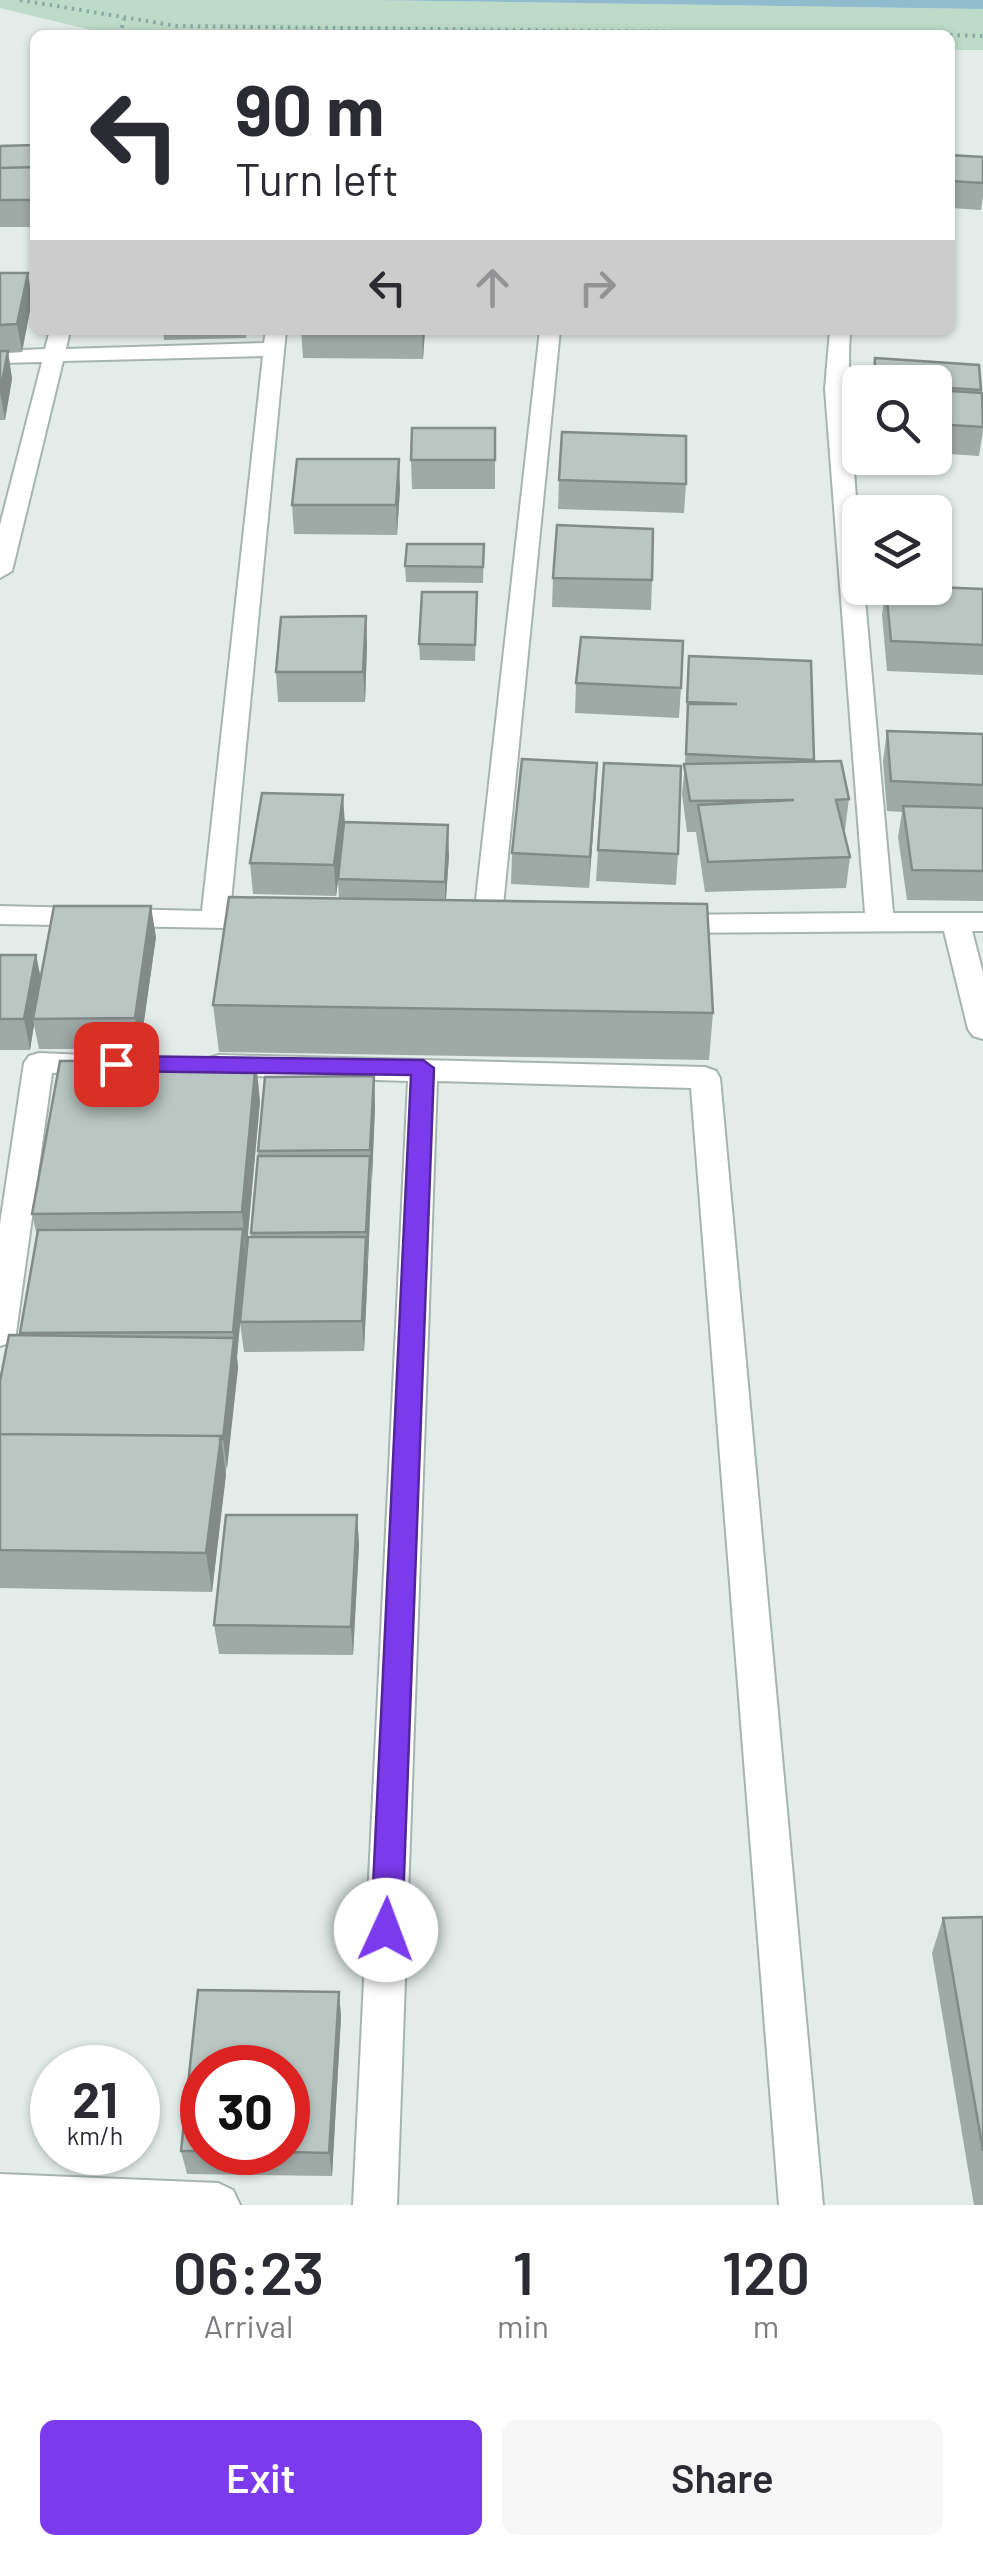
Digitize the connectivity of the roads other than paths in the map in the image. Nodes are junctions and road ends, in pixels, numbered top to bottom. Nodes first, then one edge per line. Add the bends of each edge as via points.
1 (59, 335) edge
2 (549, 335) edge
3 (840, 335) edge
4 (275, 339) edge
5 (55, 355) junction
6 (0, 357) edge
7 (0, 571) edge
8 (0, 915) edge
9 (215, 920) junction
10 (292, 922) edge
11 (880, 922) junction
12 (970, 922) edge
13 (644, 924) edge
14 (487, 926) edge
15 (983, 1030) edge
16 (135, 1064) edge
17 (192, 1064) edge
18 (423, 1068) junction
19 (0, 1333) edge
20 (0, 2196) edge
21 (218, 2205) edge
22 (375, 2205) edge
23 (801, 2205) edge

1 - 5 street
2 - 14 street
3 - 11 street via 836,388
4 - 5 street
4 - 9 street
5 - 6 street
5 - 7 street
8 - 9 street
9 - 10 street
11 - 12 street
11 - 13 street
12 - 15 street
16 - 19 street via 38,1062
17 - 18 street
18 - 22 street
18 - 23 street via 704,1078
20 - 21 street

